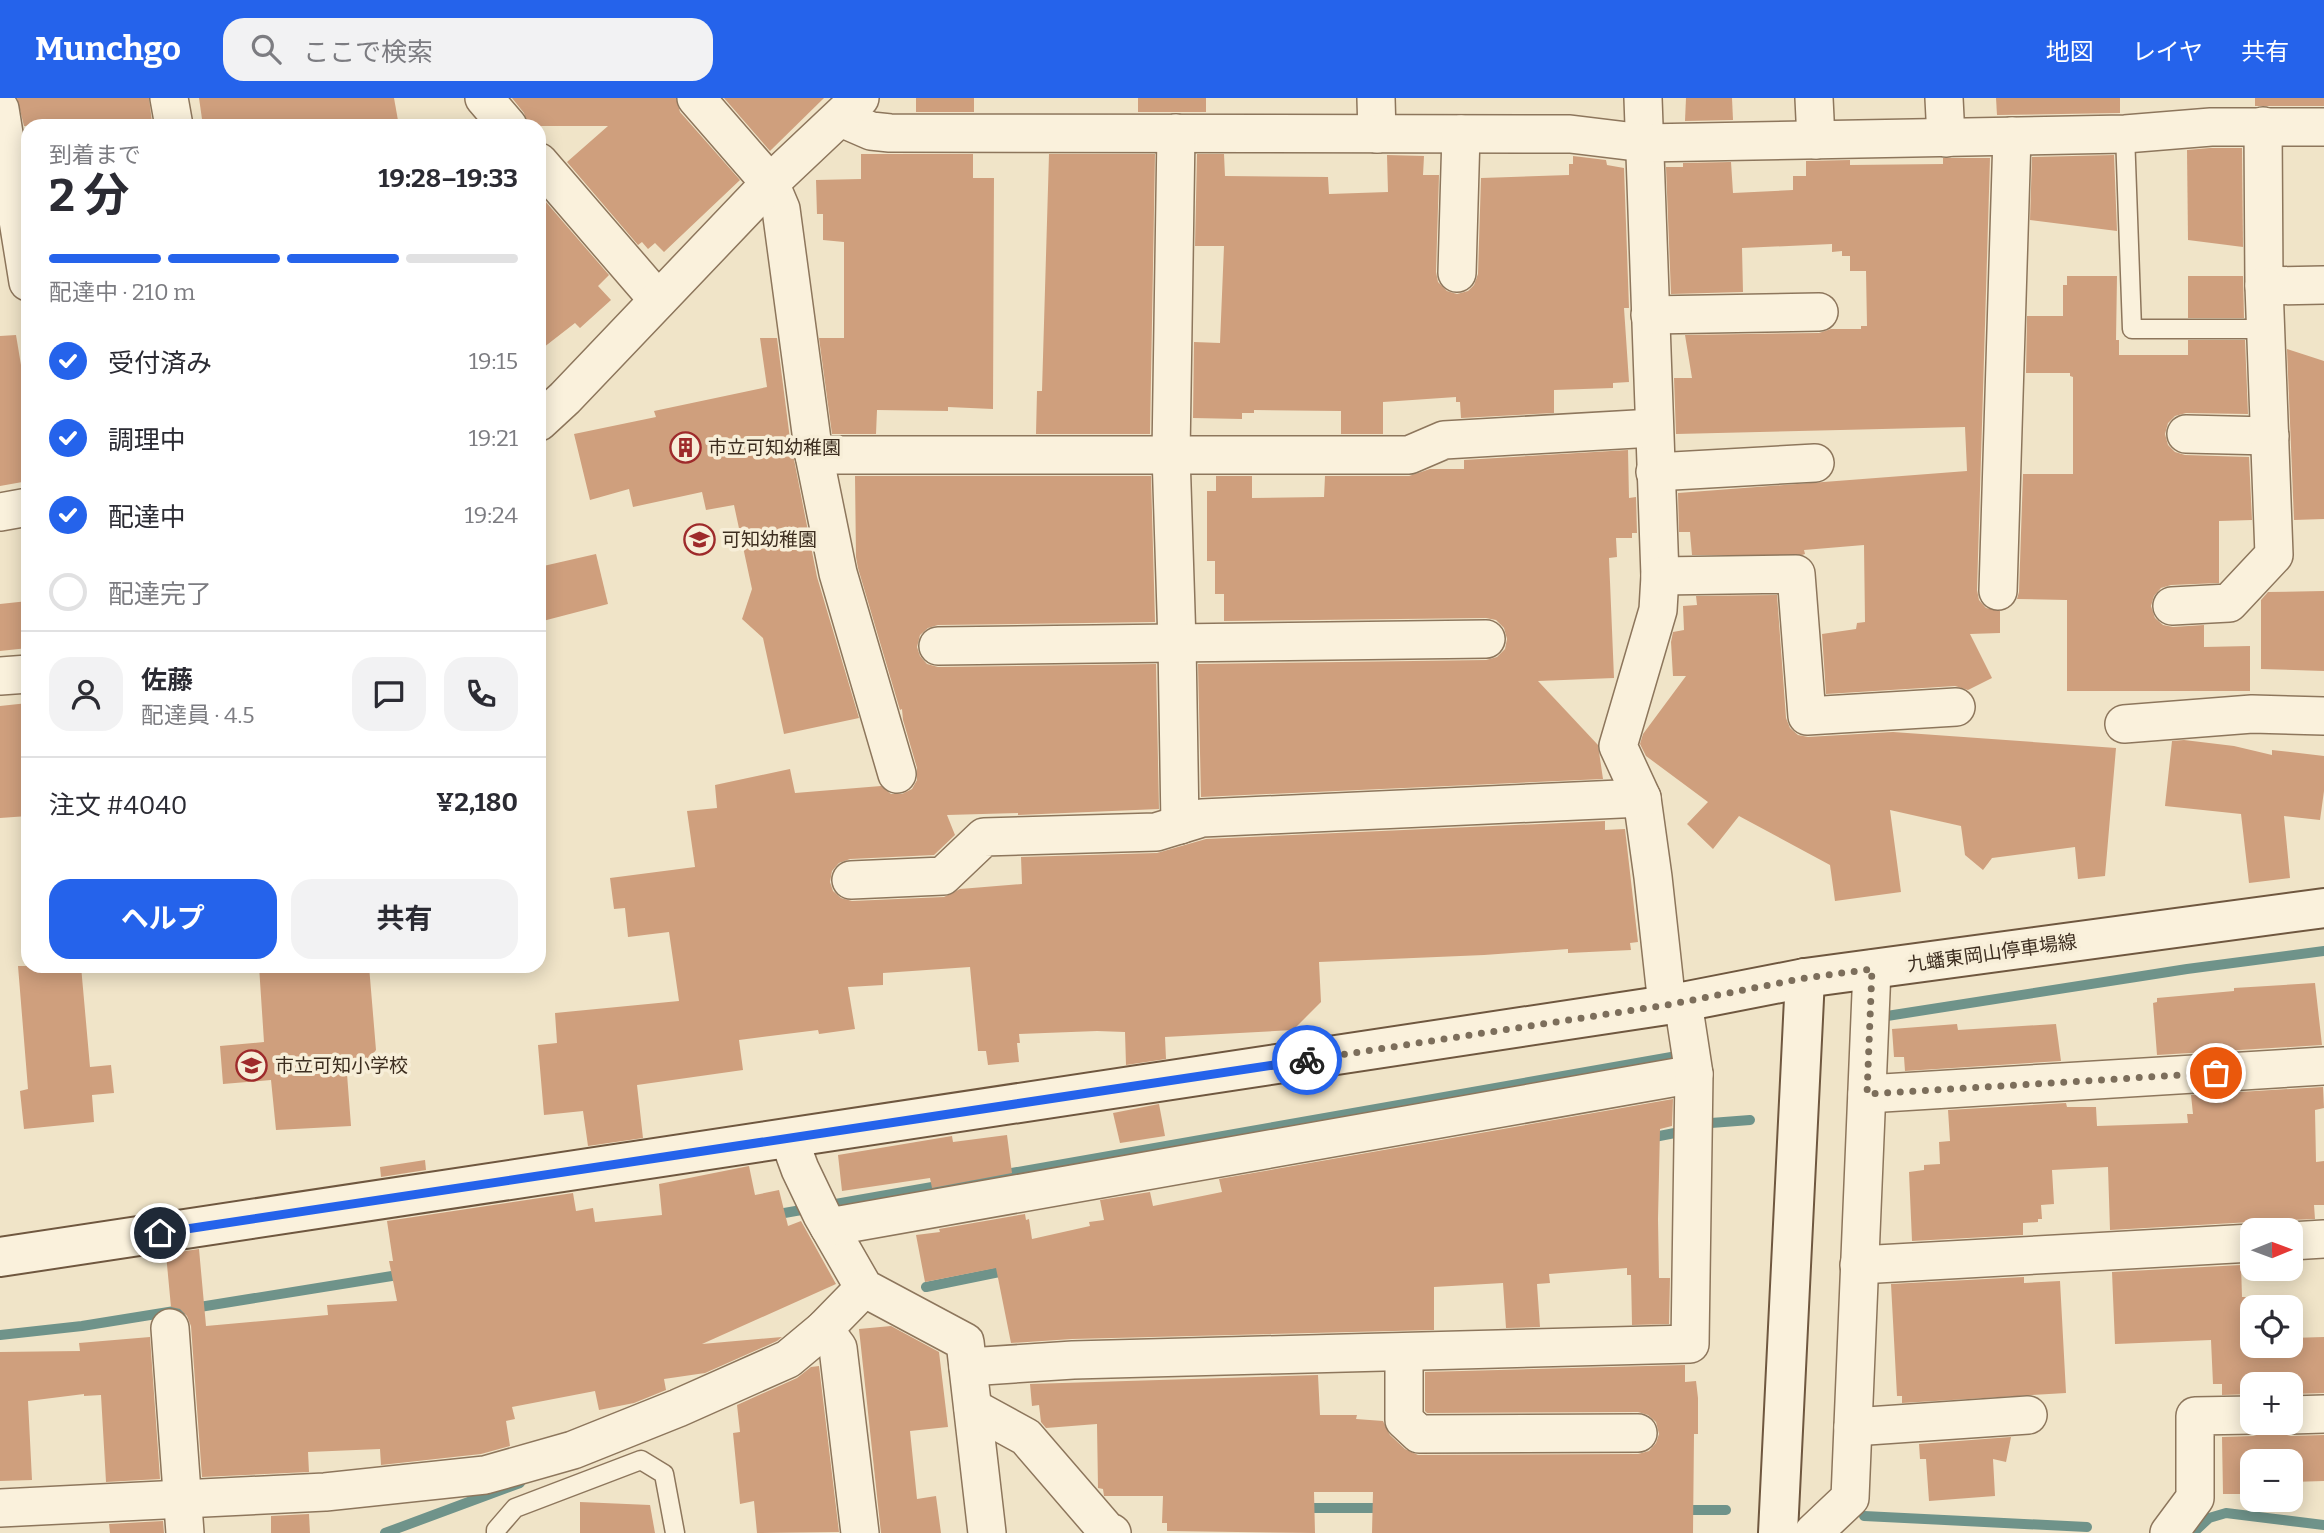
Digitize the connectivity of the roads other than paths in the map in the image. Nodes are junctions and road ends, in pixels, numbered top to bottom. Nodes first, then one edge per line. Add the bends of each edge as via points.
1 (169, 98) edge
2 (484, 98) edge
3 (696, 98) edge
4 (1376, 98) edge
5 (1643, 98) edge
6 (1814, 98) edge
7 (1944, 98) edge
8 (0, 108) edge
9 (850, 108) edge
10 (2210, 113) edge
11 (172, 119) edge
12 (502, 119) edge
13 (2263, 126) junction
14 (2324, 127) edge
15 (1176, 134) junction
16 (1377, 134) junction
17 (1461, 134) junction
18 (2125, 134) junction
19 (2012, 136) junction
20 (1946, 138) junction
21 (1815, 140) junction
22 (1644, 143) junction
23 (546, 170) edge
24 (770, 183) junction
25 (21, 238) edge
26 (1457, 273) dead end
27 (2324, 285) edge
28 (2264, 286) junction
29 (658, 300) junction
30 (1819, 312) dead end
31 (1650, 315) junction
32 (2266, 329) junction
33 (546, 416) edge
34 (1653, 428) junction
35 (2186, 434) dead end
36 (2270, 436) junction
37 (1171, 454) junction
38 (814, 455) junction
39 (1815, 463) dead end
40 (1656, 472) junction
41 (21, 508) edge
42 (0, 512) edge
43 (1660, 576) junction
44 (1998, 591) dead end
45 (2172, 606) dead end
46 (1486, 639) dead end
47 (1177, 643) junction
48 (938, 646) dead end
49 (21, 674) edge
50 (0, 676) edge
51 (1956, 707) dead end
52 (2324, 716) edge
53 (2123, 724) dead end
54 (897, 774) dead end
55 (1642, 798) junction
56 (1180, 825) junction
57 (851, 880) dead end
58 (2324, 908) edge
59 (1872, 969) junction
60 (1805, 978) junction
61 (1675, 1004) junction
62 (2324, 1066) edge
63 (1694, 1074) junction
64 (1867, 1094) junction
65 (789, 1139) junction
66 (822, 1214) junction
67 (2324, 1239) edge
68 (2303, 1240) edge
69 (2240, 1244) edge
70 (0, 1257) edge
71 (1859, 1265) junction
72 (864, 1288) junction
73 (170, 1328) dead end
74 (824, 1329) junction
75 (1404, 1353) junction
76 (968, 1367) junction
77 (973, 1408) junction
78 (2324, 1414) edge
79 (2028, 1415) dead end
80 (2240, 1415) edge
81 (2303, 1415) edge
82 (1853, 1427) junction
83 (1638, 1433) dead end
84 (0, 1508) edge
85 (183, 1516) edge
86 (496, 1533) edge
87 (675, 1533) edge
88 (860, 1533) edge
89 (988, 1533) edge
90 (1112, 1533) edge
91 (1778, 1533) edge
92 (1813, 1533) edge
93 (2169, 1533) edge

1 - 11 street
2 - 12 street
3 - 24 street
4 - 16 street
5 - 22 street
6 - 21 street
7 - 20 street
8 - 25 street
9 - 15 street via 871,131 890,133
9 - 24 street
10 - 13 street
10 - 18 street
13 - 14 street
13 - 28 street
15 - 16 street
15 - 37 street
16 - 17 street
17 - 22 street via 1570,134
17 - 26 street
18 - 19 street
18 - 32 lane via 2132,329
19 - 20 street
19 - 44 street
20 - 21 street
21 - 22 street
22 - 31 street
23 - 29 street
24 - 29 street
24 - 38 street via 781,209
27 - 28 street
28 - 32 street
29 - 33 street
30 - 31 street
31 - 34 street
32 - 36 street
34 - 37 street via 1444,440 1409,455
34 - 40 street
35 - 36 street
36 - 45 street via 2274,555 2229,603
37 - 38 street
37 - 47 street
38 - 54 street via 838,573
39 - 40 street
40 - 43 street
41 - 42 street
43 - 51 street via 1796,574 1807,716
43 - 55 street via 1658,610 1618,747
46 - 47 street
47 - 48 street
47 - 56 street
49 - 50 street
52 - 53 street via 2252,714
55 - 56 street via 1202,818
55 - 61 street
56 - 57 street via 1156,832 985,836 943,876
58 - 59 main road, 九蟠東岡山停車場線
59 - 60 main road, 九蟠東岡山停車場線
59 - 64 street
60 - 61 main road, 九蟠東岡山停車場線
60 - 91 main road
61 - 63 street
61 - 65 main road, 九蟠東岡山停車場線
62 - 64 street
63 - 66 street
63 - 75 street via 1690,1344
64 - 71 street
65 - 66 street
65 - 70 main road, 九蟠東岡山停車場線
66 - 72 street
67 - 68 street
69 - 71 street
71 - 82 street
72 - 74 street
72 - 76 street via 965,1342
73 - 85 street
74 - 85 street via 788,1359 573,1450 485,1475 325,1492
74 - 88 street via 838,1348
75 - 76 street via 1073,1360
75 - 83 street via 1404,1420 1419,1434
76 - 77 street
77 - 89 street
77 - 90 street via 1026,1437
78 - 81 street
79 - 82 street
80 - 93 street via 2195,1416 2195,1498
82 - 92 street via 1850,1498
84 - 85 street
86 - 87 lane via 515,1508 641,1460 664,1474

